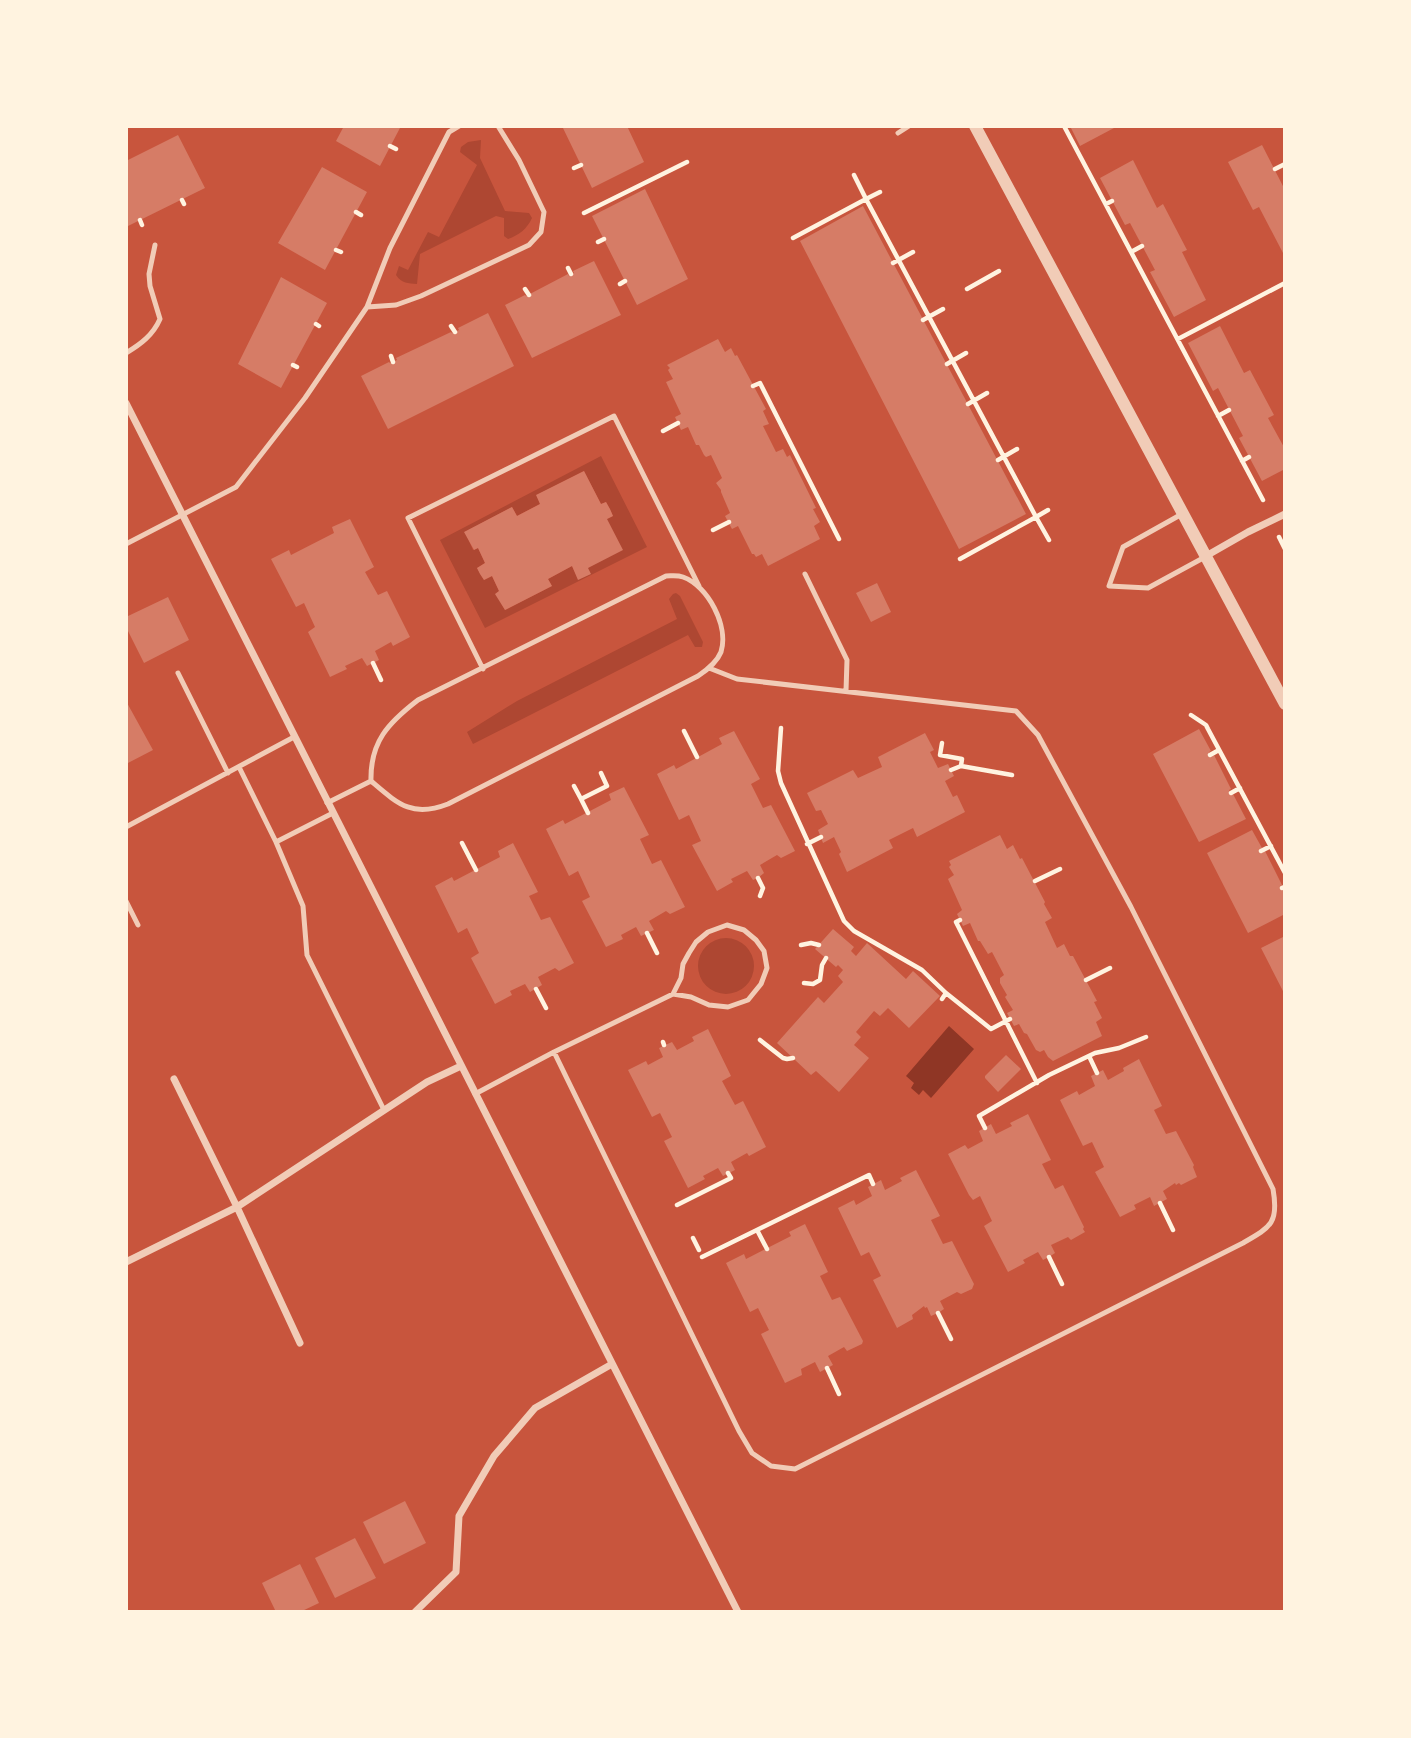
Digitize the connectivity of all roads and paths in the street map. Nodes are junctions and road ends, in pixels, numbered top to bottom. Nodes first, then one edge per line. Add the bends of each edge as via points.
1 (458, 126) edge
2 (498, 126) edge
3 (909, 126) edge
4 (975, 126) edge
5 (1065, 126) edge
6 (898, 133) dead end
7 (687, 162) dead end
8 (1285, 164) edge
9 (581, 165) dead end
10 (574, 168) dead end
11 (1275, 169) dead end
12 (854, 175) dead end
13 (880, 192) dead end
14 (866, 199) junction
15 (1112, 201) dead end
16 (1106, 204) junction
17 (584, 213) dead end
18 (793, 238) dead end
19 (604, 239) dead end
20 (598, 242) dead end
21 (155, 245) dead end
22 (1142, 246) dead end
23 (913, 252) dead end
24 (1131, 252) junction
25 (896, 261) junction
26 (568, 268) dead end
27 (999, 271) dead end
28 (572, 274) dead end
29 (1285, 283) edge
30 (525, 289) dead end
31 (967, 289) dead end
32 (529, 295) dead end
33 (1162, 295) dead end
34 (1156, 298) junction
35 (367, 307) junction
36 (943, 309) dead end
37 (926, 318) junction
38 (451, 326) dead end
39 (455, 332) dead end
40 (1178, 339) junction
41 (126, 353) edge
42 (966, 353) dead end
43 (950, 363) junction
44 (1199, 365) dead end
45 (1193, 368) junction
46 (753, 386) dead end
47 (987, 393) dead end
48 (971, 402) junction
49 (126, 403) edge
50 (1229, 410) dead end
51 (1219, 416) junction
52 (678, 423) dead end
53 (663, 431) dead end
54 (1017, 449) dead end
55 (1004, 456) junction
56 (1249, 457) dead end
57 (998, 460) dead end
58 (1242, 461) junction
59 (1264, 500) dead end
60 (1048, 510) dead end
61 (1182, 513) junction
62 (1285, 514) edge
63 (183, 516) junction
64 (1036, 517) junction
65 (729, 522) dead end
66 (713, 530) dead end
67 (1279, 537) dead end
68 (839, 539) dead end
69 (1049, 540) dead end
70 (126, 544) edge
71 (1285, 549) edge
72 (1206, 556) junction
73 (960, 559) dead end
74 (805, 574) dead end
75 (699, 587) junction
76 (373, 663) dead end
77 (709, 668) junction
78 (483, 669) junction
79 (178, 673) dead end
80 (381, 680) dead end
81 (846, 691) junction
82 (1285, 704) edge
83 (1191, 715) dead end
84 (781, 728) dead end
85 (684, 731) dead end
86 (294, 737) junction
87 (943, 743) dead end
88 (1219, 750) junction
89 (1210, 755) dead end
90 (698, 757) dead end
91 (961, 766) junction
92 (239, 767) junction
93 (951, 770) dead end
94 (228, 773) junction
95 (600, 773) dead end
96 (1012, 775) dead end
97 (371, 781) junction
98 (574, 786) dead end
99 (1240, 788) junction
100 (1231, 793) dead end
101 (581, 799) junction
102 (327, 803) junction
103 (588, 813) dead end
104 (333, 814) junction
105 (126, 827) edge
106 (821, 836) dead end
107 (276, 842) junction
108 (462, 843) dead end
109 (807, 844) junction
110 (1270, 846) junction
111 (1261, 851) dead end
112 (1060, 869) dead end
113 (476, 870) dead end
114 (1285, 873) edge
115 (758, 878) dead end
116 (1035, 881) dead end
117 (760, 896) dead end
118 (126, 901) edge
119 (960, 920) dead end
120 (138, 925) dead end
121 (647, 933) dead end
122 (801, 945) dead end
123 (818, 945) dead end
124 (657, 953) dead end
125 (826, 958) dead end
126 (1110, 968) dead end
127 (1086, 980) dead end
128 (804, 984) dead end
129 (536, 989) dead end
130 (946, 993) junction
131 (673, 994) junction
132 (942, 999) dead end
133 (546, 1008) dead end
134 (1008, 1020) junction
135 (1146, 1037) dead end
136 (760, 1040) dead end
137 (554, 1052) junction
138 (1089, 1056) junction
139 (793, 1058) dead end
140 (461, 1066) junction
141 (1097, 1073) dead end
142 (174, 1079) dead end
143 (1037, 1083) junction
144 (475, 1094) junction
145 (384, 1110) junction
146 (985, 1128) dead end
147 (728, 1173) dead end
148 (873, 1184) dead end
149 (1160, 1203) dead end
150 (677, 1205) dead end
151 (237, 1206) junction
152 (757, 1230) junction
153 (1173, 1230) dead end
154 (693, 1238) dead end
155 (767, 1249) dead end
156 (699, 1250) dead end
157 (702, 1257) dead end
158 (1049, 1257) dead end
159 (126, 1262) edge
160 (1062, 1284) dead end
161 (938, 1313) dead end
162 (951, 1339) dead end
163 (300, 1343) dead end
164 (612, 1364) junction
165 (827, 1368) dead end
166 (839, 1394) dead end
167 (415, 1612) edge
168 (738, 1612) edge

1 - 35 lane via 449,132 390,248
2 - 35 lane via 544,212 541,232 529,245 421,296 396,305
3 - 6 lane
4 - 61 street
5 - 16 path
7 - 17 path
8 - 11 path
9 - 10 path
12 - 14 path
13 - 14 path
14 - 18 path
14 - 25 path
15 - 16 path
16 - 24 path
19 - 20 path
21 - 41 lane via 149,274 160,319 140,345
22 - 24 path
23 - 25 path
24 - 34 path
25 - 37 path
26 - 28 path
27 - 31 path
29 - 40 path
30 - 32 path
33 - 34 path
34 - 40 path
35 - 63 lane via 236,487
36 - 37 path
37 - 43 path
38 - 39 path
40 - 45 path
42 - 43 path
43 - 48 path
44 - 45 path
45 - 51 path
46 - 68 path via 760,383
47 - 48 path
48 - 55 path
49 - 63 street
50 - 51 path
51 - 58 path
52 - 53 path
54 - 55 path
55 - 57 path
55 - 64 path
56 - 58 path
58 - 59 path
60 - 64 path
61 - 72 street
61 - 72 lane via 1124,547 1108,586 1148,588
62 - 72 street
63 - 70 lane
63 - 86 street
64 - 69 path
64 - 73 path
65 - 66 path
67 - 71 path
72 - 82 street
74 - 81 lane via 847,660
75 - 77 lane via 715,610 724,636 720,654
75 - 78 lane via 685,577 666,576
75 - 78 lane via 614,416 408,518
76 - 80 path
77 - 81 lane via 737,679
77 - 97 lane via 439,808 412,810
78 - 97 lane via 397,716 376,748
79 - 94 lane
81 - 137 lane via 1016,711 1038,735 1273,1189 1274,1220 1243,1243 795,1469 771,1466 752,1454 739,1431
83 - 88 path via 1206,725
84 - 109 path via 778,771
85 - 90 path
86 - 92 lane
86 - 102 street
87 - 91 path via 940,755 962,759
88 - 89 path
88 - 99 path
91 - 93 path
91 - 96 path
92 - 94 lane
92 - 107 lane
94 - 105 lane
95 - 101 path via 607,786
97 - 102 lane
98 - 101 path
99 - 100 path
99 - 110 path
101 - 103 path
102 - 104 street
104 - 107 lane
104 - 140 street
106 - 109 path
107 - 145 lane via 303,906 307,955
108 - 113 path
109 - 130 path via 849,928 922,970
110 - 111 path
110 - 114 path
112 - 116 path
115 - 117 path via 763,888
118 - 120 lane
119 - 134 path via 956,922
121 - 124 path
122 - 123 path
125 - 128 path via 820,980
126 - 127 path
129 - 133 path
130 - 132 path
130 - 134 path via 991,1028
131 - 131 lane via 728,1007 748,1000 767,968 764,951 744,930 727,925 708,932 689,953
131 - 137 lane
134 - 143 path
135 - 138 path
136 - 139 path via 783,1058
137 - 144 lane
138 - 141 path
138 - 143 path
140 - 144 street
140 - 145 street
142 - 151 street
143 - 146 path via 979,1116
144 - 164 street
145 - 151 street
147 - 150 path via 731,1178
148 - 152 path via 869,1175
149 - 153 path
151 - 159 street
151 - 163 street
152 - 155 path
152 - 157 path
154 - 156 path
158 - 160 path
161 - 162 path
164 - 167 street via 535,1408 494,1456 459,1516 456,1572
164 - 168 street
165 - 166 path

